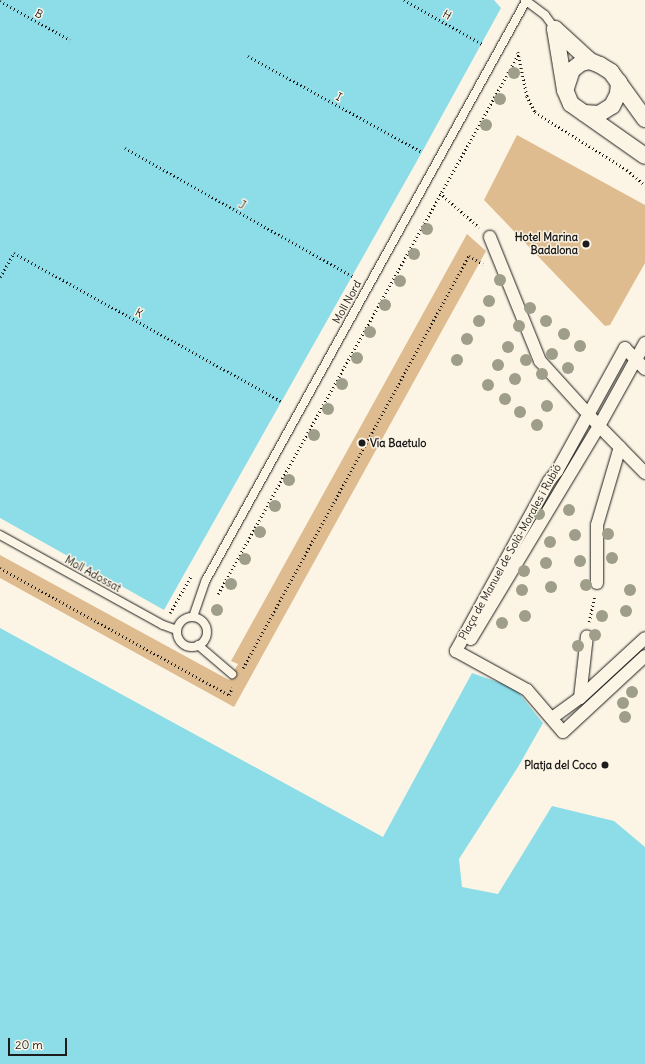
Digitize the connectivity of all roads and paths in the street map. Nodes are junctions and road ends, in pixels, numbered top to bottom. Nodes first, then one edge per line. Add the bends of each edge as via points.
1 (404, 0) edge
2 (0, 1) edge
3 (525, 1) edge
4 (555, 29) junction
5 (70, 40) dead end
6 (482, 44) dead end
7 (519, 53) dead end
8 (248, 56) dead end
9 (590, 61) junction
10 (619, 82) junction
11 (565, 90) junction
12 (584, 113) junction
13 (645, 120) edge
14 (125, 148) dead end
15 (422, 152) dead end
16 (645, 156) edge
17 (440, 193) junction
18 (490, 237) joint
19 (482, 264) dead end
20 (352, 276) dead end
21 (0, 277) edge
22 (645, 343) edge
23 (636, 359) junction
24 (645, 369) edge
25 (281, 401) dead end
26 (588, 413) junction
27 (599, 426) junction
28 (620, 446) junction
29 (645, 473) edge
30 (335, 500) dead end
31 (0, 535) edge
32 (597, 583) joint
33 (215, 598) dead end
34 (192, 616) junction
35 (177, 630) junction
36 (586, 636) joint
37 (645, 638) edge
38 (470, 640) dead end
39 (198, 645) junction
40 (645, 656) edge
41 (232, 674) dead end
42 (580, 698) junction
43 (552, 718) junction

1 - 6 path, H
2 - 5 path, B
3 - 4 lane via 545,14
3 - 34 lane, Moll Nord via 206,580
4 - 9 street
4 - 11 street
7 - 17 path
8 - 15 path, I
9 - 10 street via 611,72
9 - 11 street via 572,70
10 - 12 street via 618,94 612,106 599,114
10 - 13 street
11 - 12 street via 571,104
12 - 16 street
14 - 20 path, J
17 - 18 path
17 - 33 path
18 - 26 street via 540,361
19 - 30 path via 469,256
21 - 25 path, K via 14,253
22 - 23 street, Plaça de Manuel de Solà-Morales i Rubió
23 - 24 street, Plaça de Manuel de Solà-Morales i Rubió
23 - 26 street, Plaça de Manuel de Solà-Morales i Rubió via 625,348
23 - 27 street, Plaça de Manuel de Solà-Morales i Rubió
26 - 27 street
26 - 43 street, Plaça de Manuel de Solà-Morales i Rubió via 456,651 527,690
27 - 28 street
27 - 38 street, Plaça de Manuel de Solà-Morales i Rubió
28 - 29 street
28 - 32 street via 598,525
31 - 35 lane, Moll Adossat via 163,625
32 - 36 path
34 - 35 lane via 182,620
34 - 39 lane via 201,620 206,627 205,638
35 - 39 lane via 178,639 183,644
36 - 42 street
37 - 42 street
39 - 41 lane
40 - 43 street, Plaça de Manuel de Solà-Morales i Rubió via 563,732
42 - 43 street

